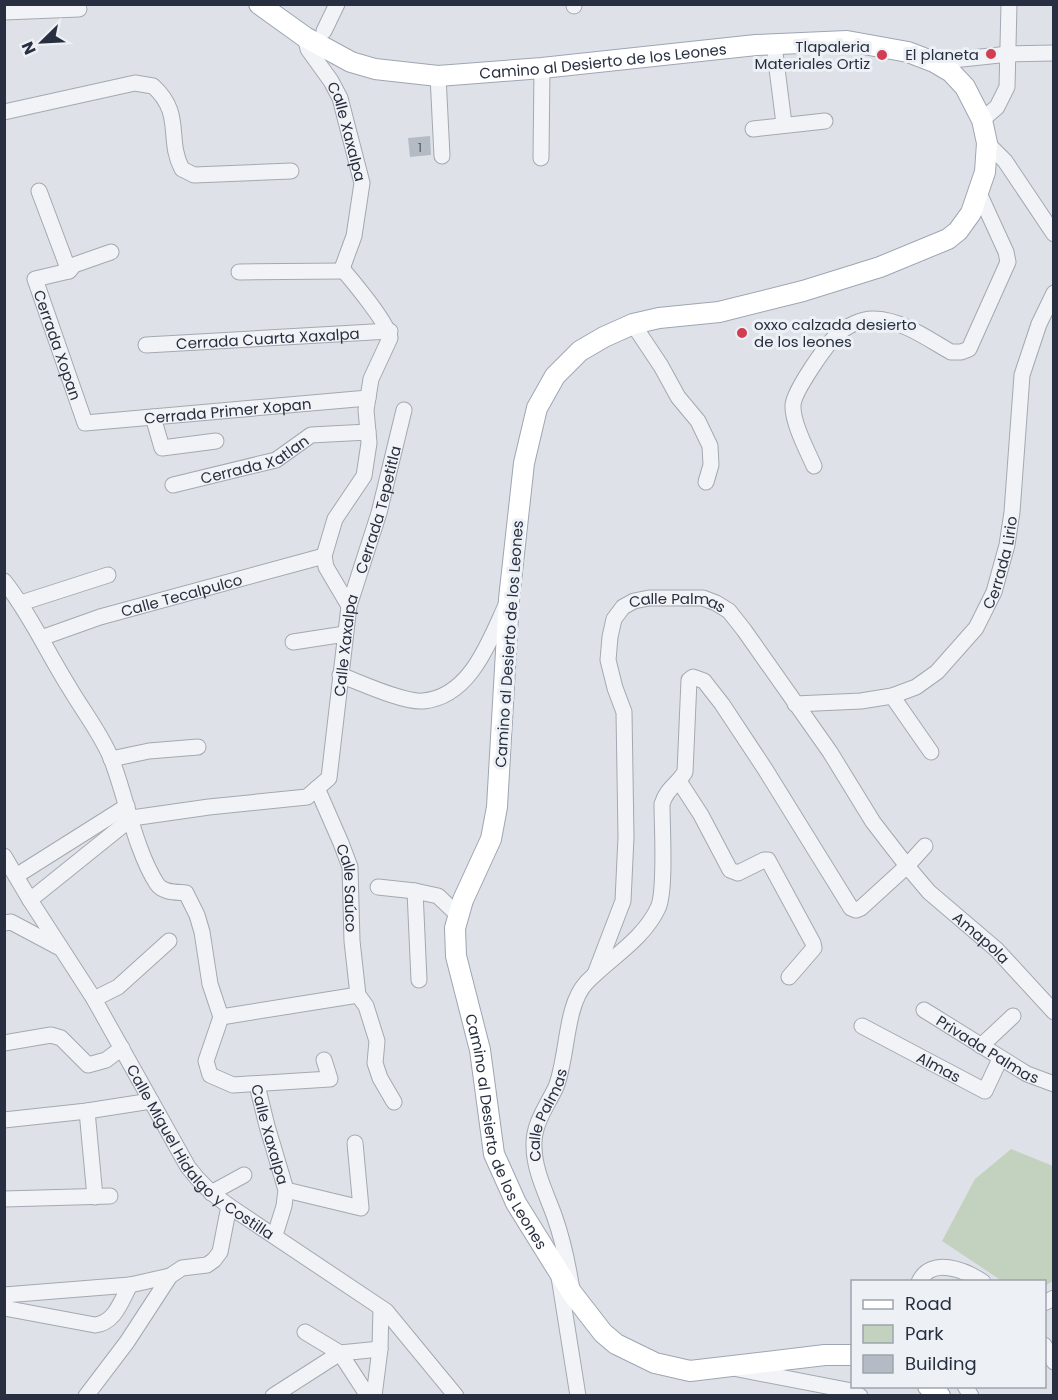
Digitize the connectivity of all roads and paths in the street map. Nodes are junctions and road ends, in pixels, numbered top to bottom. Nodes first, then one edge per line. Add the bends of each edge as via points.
1 (259, 4) edge
2 (337, 4) edge
3 (1009, 4) edge
4 (79, 9) dead end
5 (4, 12) edge
6 (315, 34) junction
7 (774, 45) junction
8 (1053, 53) edge
9 (1009, 54) junction
10 (934, 62) junction
11 (542, 68) junction
12 (438, 76) junction
13 (4, 112) edge
14 (982, 120) junction
15 (825, 121) dead end
16 (784, 124) junction
17 (753, 129) dead end
18 (987, 143) junction
19 (442, 156) dead end
20 (541, 158) dead end
21 (291, 171) dead end
22 (39, 191) dead end
23 (979, 193) junction
24 (1053, 234) edge
25 (111, 252) dead end
26 (344, 271) junction
27 (69, 272) junction
28 (240, 272) dead end
29 (1053, 293) edge
30 (633, 324) junction
31 (390, 331) junction
32 (146, 345) dead end
33 (368, 398) junction
34 (404, 410) dead end
35 (153, 417) junction
36 (85, 423) joint
37 (368, 432) junction
38 (216, 441) dead end
39 (814, 466) dead end
40 (706, 482) dead end
41 (173, 485) dead end
42 (324, 556) junction
43 (108, 575) dead end
44 (4, 581) edge
45 (509, 599) junction
46 (21, 603) junction
47 (349, 606) junction
48 (345, 634) junction
49 (41, 638) junction
50 (293, 642) dead end
51 (340, 675) junction
52 (892, 696) junction
53 (795, 704) junction
54 (198, 747) dead end
55 (931, 752) dead end
56 (111, 759) junction
57 (679, 782) junction
58 (316, 788) junction
59 (129, 812) junction
60 (924, 846) dead end
61 (4, 856) edge
62 (907, 866) junction
63 (16, 876) junction
64 (378, 887) dead end
65 (415, 891) junction
66 (30, 900) junction
67 (459, 916) junction
68 (7, 920) edge
69 (169, 940) dead end
70 (60, 948) junction
71 (593, 977) junction
72 (789, 977) dead end
73 (419, 980) dead end
74 (358, 995) junction
75 (94, 999) junction
76 (924, 1010) dead end
77 (1053, 1012) edge
78 (1013, 1016) dead end
79 (221, 1017) junction
80 (862, 1026) dead end
81 (4, 1043) edge
82 (981, 1046) junction
83 (122, 1048) junction
84 (1000, 1059) junction
85 (324, 1060) dead end
86 (1053, 1084) edge
87 (257, 1085) junction
88 (152, 1101) junction
89 (394, 1102) dead end
90 (87, 1112) junction
91 (4, 1120) edge
92 (355, 1143) dead end
93 (244, 1175) dead end
94 (286, 1190) junction
95 (211, 1193) junction
96 (4, 1199) edge
97 (230, 1206) junction
98 (275, 1235) junction
99 (557, 1269) junction
100 (170, 1276) junction
101 (920, 1280) edge
102 (981, 1280) edge
103 (129, 1285) junction
104 (572, 1293) junction
105 (4, 1295) edge
106 (4, 1308) edge
107 (381, 1308) junction
108 (305, 1332) dead end
109 (380, 1349) junction
110 (340, 1353) junction
111 (851, 1355) edge
112 (729, 1367) junction
113 (86, 1395) edge
114 (273, 1395) edge
115 (368, 1395) edge
116 (374, 1395) edge
117 (456, 1395) edge
118 (578, 1395) edge
119 (860, 1395) edge

1 - 6 main road, Camino al Desierto de los Leones
2 - 6 street
3 - 9 street
4 - 5 street
6 - 12 main road, Camino al Desierto de los Leones via 351,62
6 - 26 street, Calle Xaxalpa via 308,49 340,98 362,183
7 - 10 main road, Camino al Desierto de los Leones via 847,41 908,52
7 - 11 main road, Camino al Desierto de los Leones
7 - 16 street
8 - 9 street
9 - 10 street
9 - 14 street via 1003,98
10 - 14 main road, Camino al Desierto de los Leones via 965,87
11 - 12 main road, Camino al Desierto de los Leones
11 - 20 street
12 - 19 street
13 - 21 street via 135,83 153,86 167,100 182,169 194,175
14 - 18 main road, Camino al Desierto de los Leones
15 - 16 street
16 - 17 street
18 - 23 main road, Camino al Desierto de los Leones via 986,172
18 - 24 street via 1005,161
22 - 27 street
23 - 30 main road, Camino al Desierto de los Leones via 966,221 948,239 880,267 719,312
23 - 39 street via 1008,262 969,349 951,351 898,323 874,319 838,334 801,384 793,405
25 - 27 street via 74,265
26 - 28 street
26 - 31 street
27 - 36 street, Cerrada Xopan via 35,279
29 - 52 street, Cerrada Lirio via 1022,375 1012,512 994,592 976,628 937,672 916,687
30 - 40 street via 707,439 711,465
30 - 45 main road, Camino al Desierto de los Leones via 594,342 564,365 537,408 524,463
31 - 32 street, Cerrada Cuarta Xaxalpa
31 - 33 street via 371,379
33 - 35 street, Cerrada Primer Xopan
33 - 37 street
34 - 47 street, Cerrada Tepetitla via 379,513
35 - 36 street, Cerrada Primer Xopan
35 - 38 street via 162,448
37 - 41 street, Cerrada Xatlan via 311,435 276,460
37 - 42 street via 364,476 335,519
42 - 47 street, Calle Xaxalpa via 326,567
42 - 49 street, Calle Tecalpulco via 100,617
43 - 46 street
44 - 46 street
45 - 51 street via 465,681 447,695 422,701 382,692
45 - 67 main road, Camino al Desierto de los Leones via 497,807 491,839
46 - 49 street
47 - 48 street, Calle Xaxalpa
48 - 50 street
48 - 51 street, Calle Xaxalpa
49 - 56 street via 96,727
51 - 58 street, Calle Xaxalpa via 329,778
52 - 53 street, Cerrada Lirio
52 - 55 street
53 - 62 street, Calle Palmas
53 - 71 street, Calle Palmas via 744,630 729,611 716,603 703,598 650,598 623,607 614,619 608,660 624,712 623,901
54 - 56 street
56 - 59 street
57 - 62 street, Calle Palmas via 685,772 688,687 693,677 704,681 722,704 850,908 861,908
57 - 71 street, Calle Palmas via 666,792 662,804 660,906 634,940
57 - 72 street via 730,870 738,873 768,860 814,948
58 - 59 street via 307,797
58 - 74 street, Calle Saúco via 350,867
59 - 63 street
59 - 66 street
59 - 79 street via 158,886 186,893 192,902
60 - 62 street, Calle Palmas
61 - 63 street, Calle Miguel Hidalgo y Costilla
62 - 77 street, Amapola via 928,892 997,950
63 - 66 street, Calle Miguel Hidalgo y Costilla
64 - 65 street
65 - 67 street via 438,897
65 - 73 street
66 - 70 street, Calle Miguel Hidalgo y Costilla
67 - 99 main road, Camino al Desierto de los Leones via 455,928 456,956 480,1050 494,1154 516,1203
68 - 70 street
69 - 75 street via 118,987
70 - 75 street, Calle Miguel Hidalgo y Costilla
71 - 104 street, Calle Palmas via 574,1002 566,1053 533,1144 540,1177 568,1257
74 - 79 street
74 - 89 street, Calle Saúco via 366,1006 377,1041 375,1063 380,1078
75 - 83 street, Calle Miguel Hidalgo y Costilla
76 - 82 street, Privada Palmas
78 - 82 street
79 - 87 street, Calle Xaxalpa via 207,1060 210,1075 233,1085
80 - 84 street, Almas via 985,1091
81 - 83 street via 51,1035 61,1038 88,1065 106,1060
82 - 84 street, Privada Palmas
83 - 88 street, Calle Miguel Hidalgo y Costilla
84 - 86 street, Privada Palmas
85 - 87 street via 330,1079
87 - 94 street, Calle Xaxalpa
88 - 90 street
88 - 95 street, Calle Miguel Hidalgo y Costilla via 188,1167
90 - 91 street
90 - 96 street via 102,1197
92 - 94 street via 361,1208
93 - 95 street
94 - 98 street, Calle Xaxalpa
95 - 97 street, Calle Miguel Hidalgo y Costilla
97 - 98 street, Calle Miguel Hidalgo y Costilla
97 - 100 street via 220,1252 214,1260 207,1265 182,1268
98 - 107 street, Calle Miguel Hidalgo y Costilla
99 - 104 main road, Camino al Desierto de los Leones
99 - 118 street
100 - 103 street
100 - 113 street
101 - 102 street via 930,1269 952,1268
103 - 105 street
103 - 106 street via 111,1320 95,1326
104 - 112 main road, Camino al Desierto de los Leones via 603,1333 633,1353 690,1371
107 - 109 street
107 - 117 street, Calle Miguel Hidalgo y Costilla
108 - 110 street
109 - 110 street
109 - 116 street
110 - 114 street
110 - 115 street
111 - 112 main road, Camino al Desierto de los Leones
112 - 119 street

